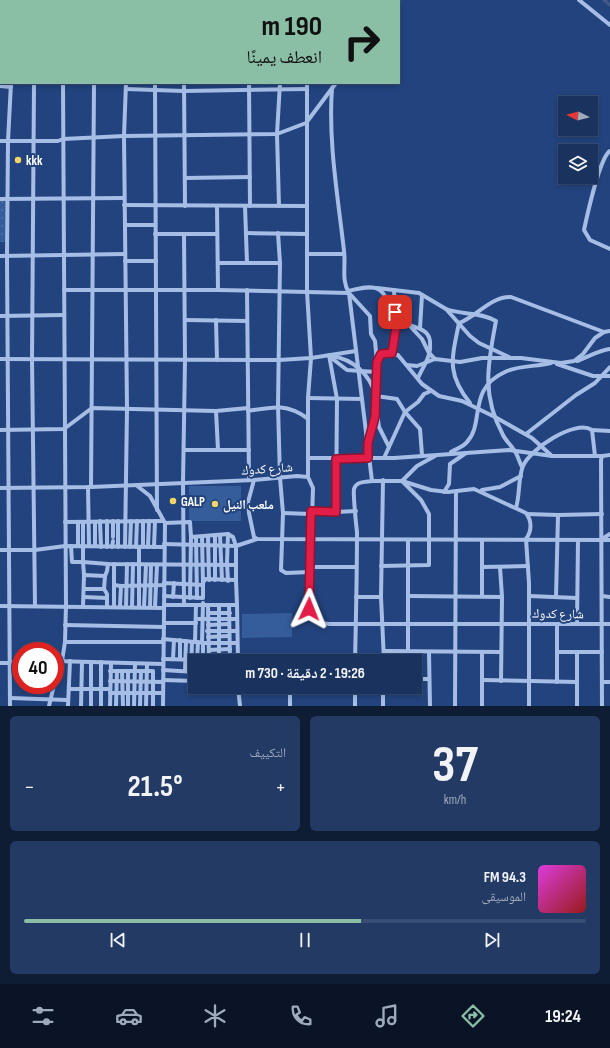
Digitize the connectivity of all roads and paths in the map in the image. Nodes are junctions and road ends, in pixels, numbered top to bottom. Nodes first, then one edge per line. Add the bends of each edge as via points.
1 (579, 0) edge
2 (610, 25) edge
3 (34, 84) edge
4 (63, 84) edge
5 (94, 84) edge
6 (126, 84) edge
7 (155, 84) edge
8 (184, 84) edge
9 (249, 84) edge
10 (280, 84) edge
11 (307, 84) edge
12 (335, 84) edge
13 (11, 85) edge
14 (0, 86) edge
15 (155, 88) junction
16 (332, 88) junction
17 (126, 89) junction
18 (280, 89) junction
19 (307, 89) junction
20 (250, 90) junction
21 (184, 91) junction
22 (306, 123) junction
23 (277, 134) junction
24 (184, 135) junction
25 (249, 135) junction
26 (124, 136) junction
27 (154, 136) junction
28 (94, 137) junction
29 (63, 139) junction
30 (0, 141) edge
31 (8, 141) junction
32 (33, 141) junction
33 (610, 153) edge
34 (250, 177) junction
35 (185, 178) junction
36 (33, 198) junction
37 (63, 198) junction
38 (124, 198) junction
39 (0, 199) edge
40 (8, 199) junction
41 (93, 199) junction
42 (124, 205) junction
43 (154, 205) junction
44 (185, 206) junction
45 (217, 206) junction
46 (248, 206) junction
47 (279, 206) junction
48 (307, 206) junction
49 (125, 225) junction
50 (155, 225) junction
51 (246, 233) junction
52 (278, 233) junction
53 (155, 234) junction
54 (184, 234) junction
55 (217, 234) junction
56 (307, 234) junction
57 (610, 249) edge
58 (93, 254) junction
59 (125, 254) junction
60 (307, 254) junction
61 (344, 254) junction
62 (0, 256) edge
63 (7, 256) junction
64 (34, 256) junction
65 (64, 256) junction
66 (125, 261) junction
67 (156, 261) junction
68 (218, 263) junction
69 (247, 263) junction
70 (280, 263) junction
71 (377, 288) junction
72 (64, 290) junction
73 (92, 290) junction
74 (125, 290) junction
75 (155, 290) junction
76 (185, 290) junction
77 (218, 290) junction
78 (247, 290) junction
79 (394, 290) junction
80 (280, 291) junction
81 (307, 291) junction
82 (348, 292) junction
83 (422, 295) junction
84 (446, 310) junction
85 (397, 313) junction
86 (8, 315) junction
87 (33, 315) junction
88 (64, 315) junction
89 (473, 315) junction
90 (0, 316) edge
91 (185, 320) junction
92 (216, 320) junction
93 (247, 321) junction
94 (459, 323) junction
95 (407, 324) junction
96 (420, 328) junction
97 (610, 331) edge
98 (604, 332) junction
99 (490, 349) junction
100 (610, 349) edge
101 (356, 351) junction
102 (392, 353) junction
103 (430, 353) junction
104 (329, 356) junction
105 (65, 358) junction
106 (311, 358) junction
107 (489, 358) junction
108 (512, 358) junction
109 (0, 359) edge
110 (7, 359) junction
111 (32, 359) junction
112 (92, 359) junction
113 (435, 359) junction
114 (126, 360) junction
115 (156, 360) junction
116 (185, 360) junction
117 (217, 360) junction
118 (247, 360) junction
119 (279, 360) junction
120 (377, 362) junction
121 (427, 362) junction
122 (452, 362) junction
123 (574, 362) junction
124 (553, 363) junction
125 (406, 365) junction
126 (610, 367) edge
127 (360, 371) junction
128 (375, 372) junction
129 (603, 375) junction
130 (610, 376) edge
131 (418, 378) junction
132 (487, 386) junction
133 (431, 391) junction
134 (376, 396) junction
135 (308, 398) junction
136 (337, 399) junction
137 (362, 399) junction
138 (376, 404) junction
139 (471, 405) junction
140 (278, 406) junction
141 (92, 408) junction
142 (477, 408) junction
143 (126, 409) junction
144 (156, 409) junction
145 (185, 410) junction
146 (216, 410) junction
147 (248, 411) junction
148 (405, 412) junction
149 (495, 417) junction
150 (308, 418) junction
151 (33, 429) junction
152 (64, 429) junction
153 (0, 430) edge
154 (8, 430) junction
155 (592, 430) junction
156 (610, 431) edge
157 (526, 434) junction
158 (368, 443) junction
159 (542, 446) junction
160 (389, 447) junction
161 (184, 450) junction
162 (218, 450) junction
163 (249, 450) junction
164 (514, 450) junction
165 (466, 452) junction
166 (534, 453) junction
167 (440, 454) junction
168 (449, 454) junction
169 (422, 455) junction
170 (552, 456) junction
171 (595, 456) junction
172 (602, 456) junction
173 (610, 456) edge
174 (308, 458) junction
175 (368, 458) junction
176 (384, 458) junction
177 (336, 459) junction
178 (522, 467) junction
179 (522, 475) junction
180 (308, 477) junction
181 (280, 478) junction
182 (249, 480) junction
183 (254, 480) junction
184 (383, 480) junction
185 (372, 481) junction
186 (402, 481) junction
187 (183, 482) junction
188 (156, 484) junction
189 (126, 485) junction
190 (135, 485) junction
191 (64, 487) junction
192 (90, 487) junction
193 (0, 488) edge
194 (9, 488) junction
195 (34, 489) junction
196 (474, 489) junction
197 (444, 492) junction
198 (456, 492) junction
199 (516, 508) junction
200 (157, 510) junction
201 (356, 511) junction
202 (311, 512) junction
203 (336, 512) junction
204 (283, 514) junction
205 (527, 514) junction
206 (558, 514) junction
207 (602, 514) junction
208 (100, 521) junction
209 (107, 521) junction
210 (113, 521) junction
211 (118, 521) junction
212 (128, 521) junction
213 (138, 521) junction
214 (143, 521) junction
215 (149, 521) junction
216 (155, 521) junction
217 (65, 522) junction
218 (78, 522) junction
219 (83, 522) junction
220 (89, 522) junction
221 (95, 522) junction
222 (164, 522) junction
223 (184, 523) junction
224 (228, 534) junction
225 (610, 534) edge
226 (220, 535) junction
227 (208, 536) junction
228 (215, 536) junction
229 (191, 537) junction
230 (196, 537) junction
231 (202, 537) junction
232 (257, 539) junction
233 (310, 539) junction
234 (357, 539) junction
235 (382, 539) junction
236 (429, 539) junction
237 (455, 539) junction
238 (281, 540) junction
239 (408, 540) junction
240 (482, 540) junction
241 (526, 540) junction
242 (558, 540) junction
243 (578, 540) junction
244 (602, 540) junction
245 (610, 540) edge
246 (185, 545) junction
247 (191, 545) junction
248 (200, 545) junction
249 (65, 546) junction
250 (71, 546) junction
251 (78, 546) junction
252 (84, 546) junction
253 (89, 546) junction
254 (95, 546) junction
255 (164, 546) junction
256 (209, 546) junction
257 (216, 546) junction
258 (221, 546) junction
259 (227, 546) junction
260 (236, 546) junction
261 (101, 547) junction
262 (107, 547) junction
263 (112, 547) junction
264 (118, 547) junction
265 (125, 547) junction
266 (130, 547) junction
267 (141, 547) junction
268 (154, 547) junction
269 (0, 550) edge
270 (9, 550) junction
271 (35, 550) junction
272 (83, 562) junction
273 (108, 564) junction
274 (114, 564) junction
275 (127, 564) junction
276 (133, 564) junction
277 (140, 564) junction
278 (146, 565) junction
279 (151, 565) junction
280 (157, 565) junction
281 (164, 565) junction
282 (185, 565) junction
283 (191, 565) junction
284 (197, 565) junction
285 (202, 565) junction
286 (210, 565) junction
287 (218, 565) junction
288 (236, 565) junction
289 (228, 566) junction
290 (382, 566) junction
291 (408, 566) junction
292 (528, 566) junction
293 (356, 567) junction
294 (482, 567) junction
295 (500, 567) junction
296 (310, 570) junction
297 (84, 575) junction
298 (105, 576) junction
299 (209, 580) junction
300 (216, 580) junction
301 (222, 580) junction
302 (236, 580) junction
303 (228, 581) junction
304 (164, 583) junction
305 (174, 583) junction
306 (185, 584) junction
307 (191, 584) junction
308 (197, 584) junction
309 (203, 584) junction
310 (114, 585) junction
311 (127, 585) junction
312 (133, 585) junction
313 (139, 585) junction
314 (145, 585) junction
315 (151, 585) junction
316 (156, 585) junction
317 (121, 586) junction
318 (85, 589) junction
319 (104, 589) junction
320 (164, 596) junction
321 (408, 596) junction
322 (455, 596) junction
323 (482, 596) junction
324 (529, 596) junction
325 (602, 596) junction
326 (84, 597) junction
327 (173, 597) junction
328 (356, 597) junction
329 (381, 597) junction
330 (502, 597) junction
331 (556, 597) junction
332 (610, 597) edge
333 (107, 598) junction
334 (185, 598) junction
335 (190, 598) junction
336 (197, 598) junction
337 (203, 598) junction
338 (577, 598) junction
339 (66, 605) junction
340 (184, 605) junction
341 (196, 605) junction
342 (203, 605) junction
343 (208, 605) junction
344 (219, 605) junction
345 (230, 605) junction
346 (236, 605) junction
347 (0, 606) edge
348 (10, 606) junction
349 (35, 606) junction
350 (83, 606) junction
351 (107, 606) junction
352 (114, 606) junction
353 (120, 606) junction
354 (164, 606) junction
355 (126, 607) junction
356 (132, 607) junction
357 (142, 607) junction
358 (150, 607) junction
359 (155, 607) junction
360 (219, 612) junction
361 (208, 613) junction
362 (230, 613) junction
363 (202, 619) junction
364 (208, 619) junction
365 (219, 619) junction
366 (230, 619) junction
367 (237, 619) junction
368 (196, 621) junction
369 (502, 623) junction
370 (529, 623) junction
371 (229, 624) junction
372 (356, 624) junction
373 (383, 624) junction
374 (409, 624) junction
375 (455, 624) junction
376 (557, 624) junction
377 (577, 624) junction
378 (602, 624) junction
379 (610, 624) edge
380 (65, 625) junction
381 (164, 625) junction
382 (208, 625) junction
383 (219, 625) junction
384 (202, 630) junction
385 (208, 631) junction
386 (219, 631) junction
387 (229, 631) junction
388 (237, 631) junction
389 (229, 636) junction
390 (208, 637) junction
391 (219, 637) junction
392 (163, 640) junction
393 (174, 640) junction
394 (180, 640) junction
395 (186, 641) junction
396 (65, 642) junction
397 (198, 642) junction
398 (208, 643) junction
399 (219, 643) junction
400 (230, 643) junction
401 (237, 643) junction
402 (64, 648) edge
403 (219, 649) junction
404 (230, 649) junction
405 (209, 650) junction
406 (384, 651) joint
407 (408, 652) junction
408 (428, 652) junction
409 (455, 652) junction
410 (482, 652) junction
411 (501, 652) junction
412 (557, 652) junction
413 (577, 652) junction
414 (602, 652) junction
415 (193, 654) edge
416 (197, 654) edge
417 (203, 654) edge
418 (209, 654) edge
419 (219, 654) edge
420 (230, 654) edge
421 (237, 654) edge
422 (355, 654) edge
423 (163, 658) junction
424 (173, 659) junction
425 (180, 660) junction
426 (186, 660) junction
427 (64, 661) edge
428 (70, 661) junction
429 (82, 662) junction
430 (91, 662) junction
431 (101, 662) junction
432 (0, 663) edge
433 (10, 663) junction
434 (111, 664) junction
435 (135, 664) junction
436 (147, 664) junction
437 (163, 664) junction
438 (163, 670) junction
439 (110, 671) junction
440 (116, 671) junction
441 (122, 671) junction
442 (128, 671) junction
443 (135, 671) junction
444 (141, 671) junction
445 (146, 671) junction
446 (185, 671) junction
447 (188, 671) edge
448 (422, 679) edge
449 (429, 679) junction
450 (482, 680) junction
451 (110, 681) junction
452 (117, 681) junction
453 (123, 681) junction
454 (129, 681) junction
455 (163, 681) junction
456 (188, 681) edge
457 (501, 681) junction
458 (134, 682) junction
459 (141, 682) junction
460 (146, 682) junction
461 (153, 682) junction
462 (529, 682) junction
463 (557, 682) junction
464 (577, 682) junction
465 (602, 682) junction
466 (610, 682) edge
467 (69, 689) junction
468 (81, 689) junction
469 (91, 689) junction
470 (101, 689) junction
471 (110, 691) junction
472 (116, 693) junction
473 (122, 693) junction
474 (128, 693) junction
475 (134, 693) junction
476 (140, 693) junction
477 (146, 693) junction
478 (153, 693) junction
479 (163, 693) junction
480 (52, 694) edge
481 (239, 694) edge
482 (290, 694) edge
483 (355, 694) edge
484 (383, 694) edge
485 (10, 698) junction
486 (51, 699) junction
487 (67, 700) junction
488 (10, 706) edge
489 (49, 706) edge
490 (68, 706) edge
491 (81, 706) edge
492 (91, 706) edge
493 (101, 706) edge
494 (110, 706) edge
495 (116, 706) edge
496 (123, 706) edge
497 (129, 706) edge
498 (134, 706) edge
499 (140, 706) edge
500 (146, 706) edge
501 (152, 706) edge
502 (163, 706) edge
503 (240, 706) edge
504 (290, 706) edge
505 (356, 706) edge
506 (382, 706) edge
507 (430, 706) edge
508 (455, 706) edge
509 (482, 706) edge
510 (529, 706) edge
511 (577, 706) edge
512 (602, 706) edge

1 - 2 street
3 - 32 street
4 - 29 street
5 - 28 street
6 - 17 street
7 - 15 street
8 - 21 street
9 - 20 street
10 - 18 street
11 - 19 street
12 - 16 street
13 - 14 street
13 - 31 street
15 - 17 street
15 - 21 street
15 - 27 street
16 - 22 street
16 - 61 street via 332,137
17 - 26 street
18 - 19 street
18 - 20 street
18 - 23 street
19 - 22 street
20 - 21 street
20 - 25 street
21 - 24 street
22 - 23 street
22 - 48 street
23 - 25 street
23 - 47 street
24 - 25 street
24 - 27 street
24 - 35 street
25 - 34 street
26 - 27 street
26 - 28 street
26 - 38 street
27 - 43 street
28 - 29 street
28 - 41 street
29 - 32 street
29 - 37 street
30 - 31 street
31 - 32 street
31 - 40 street
32 - 36 street
33 - 57 street via 607,153 599,174 584,230 590,240
34 - 35 street
34 - 46 street
35 - 44 street
36 - 37 street
36 - 40 street
36 - 64 street
37 - 41 street
37 - 65 street
38 - 41 street
38 - 42 street
39 - 40 street
40 - 63 street
41 - 58 street
42 - 43 street
42 - 49 street
43 - 44 street
43 - 50 street
44 - 45 street
45 - 46 street
45 - 55 street
46 - 47 street
46 - 51 street
47 - 48 street
48 - 56 street
49 - 50 street
49 - 59 street
50 - 53 street
51 - 52 street
51 - 69 street
52 - 56 street
52 - 70 street
53 - 54 street
53 - 67 street
54 - 55 street
54 - 76 street
55 - 68 street
56 - 60 street
58 - 59 street
58 - 65 street
58 - 73 street
59 - 66 street
60 - 61 street
60 - 81 street
61 - 82 street via 344,280
62 - 63 street
63 - 64 street
63 - 86 street
64 - 65 street
64 - 87 street
65 - 72 street
66 - 67 street
66 - 74 street
67 - 75 street
68 - 69 street
68 - 77 street
69 - 70 street
70 - 80 street
71 - 79 street
71 - 82 street
71 - 85 street via 383,292
72 - 73 street
72 - 88 street
73 - 74 street
73 - 112 street
74 - 75 street
74 - 114 street
75 - 76 street
75 - 115 street
76 - 77 street
76 - 91 street
77 - 78 street
78 - 80 street
78 - 93 street
79 - 83 street
79 - 85 street
80 - 81 street
80 - 119 street
81 - 82 street
81 - 106 street
82 - 101 street
82 - 120 street via 370,316
83 - 84 street
83 - 96 street
84 - 89 street
84 - 94 street
85 - 95 street
85 - 102 street
86 - 87 street
86 - 90 street
86 - 110 street
87 - 88 street
87 - 111 street
88 - 105 street
89 - 94 street
89 - 98 street via 501,298 511,296
89 - 99 street via 486,316 496,321
91 - 92 street
91 - 116 street
92 - 93 street
92 - 117 street
93 - 118 street
94 - 99 street via 470,336
94 - 122 street
95 - 96 street
95 - 103 street via 422,339
96 - 103 street via 427,333 430,340
97 - 98 street
98 - 123 street via 595,338 584,354
99 - 107 street
99 - 108 street
100 - 123 street via 603,349
101 - 104 street
101 - 127 street
102 - 120 street via 381,354
102 - 125 street via 398,355
103 - 113 street
103 - 121 street
104 - 106 street
104 - 127 street via 347,361
104 - 127 street via 347,370
104 - 136 street
105 - 111 street
105 - 112 street
105 - 152 street
106 - 119 street
106 - 135 street
107 - 108 street
107 - 122 street
107 - 132 street
108 - 124 street
109 - 110 street
110 - 111 street
110 - 154 street
111 - 151 street
112 - 114 street
112 - 141 street
113 - 121 street
113 - 122 street
114 - 115 street
114 - 143 street
115 - 116 street
115 - 144 street
116 - 117 street
116 - 145 street
117 - 118 street
118 - 119 street
118 - 147 street
119 - 140 street
120 - 128 street
121 - 125 street via 417,366
121 - 131 street
122 - 139 street via 458,388
123 - 124 street
124 - 129 street via 586,375
124 - 132 street via 513,369 497,376
125 - 131 street
126 - 129 street
127 - 128 street
127 - 134 street via 369,378
127 - 137 street
128 - 134 street
129 - 130 street
129 - 157 street
131 - 133 street
132 - 142 street
132 - 149 street
133 - 139 street via 439,396
133 - 148 street via 424,394
134 - 138 street
134 - 148 street via 398,399
135 - 136 street
135 - 150 street
136 - 137 street
136 - 177 street
137 - 158 street
138 - 158 street
138 - 160 street via 379,427
139 - 142 street
140 - 147 street
140 - 150 street
140 - 181 street
141 - 143 street
141 - 152 street
141 - 192 street
142 - 149 street
142 - 168 street via 467,442
143 - 144 street
143 - 189 street
144 - 145 street
144 - 188 street
145 - 146 street
145 - 161 street
146 - 147 street via 248,408
146 - 162 street
147 - 163 street
148 - 160 street
148 - 169 street via 420,429
149 - 157 street
149 - 164 street
150 - 174 street
151 - 152 street
151 - 154 street
151 - 195 street
152 - 191 street
153 - 154 street
154 - 194 street
155 - 156 street
155 - 159 street via 573,428
155 - 171 street
157 - 159 street
158 - 175 street
159 - 166 street
159 - 170 street
160 - 176 street
161 - 162 street
161 - 187 street
162 - 163 street
163 - 182 street
164 - 165 street
164 - 166 street
164 - 178 street
165 - 168 street
165 - 197 street via 450,464 449,484
166 - 170 street
166 - 178 street
167 - 168 street
167 - 169 street
167 - 186 street via 422,463
169 - 176 street
170 - 171 street
171 - 172 street
172 - 173 street
172 - 207 street
174 - 177 street
174 - 180 street
175 - 176 street
175 - 177 street
175 - 185 street
177 - 203 street
178 - 179 street
179 - 196 street via 510,483 489,490
179 - 199 street
180 - 181 street, شارع كدوك
180 - 202 street, شارع كدوك via 313,488
181 - 183 street, شارع كدوك
181 - 204 street
182 - 183 street, شارع كدوك
182 - 187 street, شارع كدوك
183 - 232 street via 248,502 254,537
184 - 185 street
184 - 186 street
184 - 235 street
185 - 201 street via 359,483 354,487
186 - 197 street
186 - 236 street via 429,514
187 - 188 street, شارع كدوك
187 - 223 street
188 - 190 street, شارع كدوك
188 - 200 street
189 - 190 street, شارع كدوك
189 - 192 street, شارع كدوك
189 - 212 street
190 - 200 street via 150,496
191 - 192 street, شارع كدوك
191 - 195 street, شارع كدوك
191 - 217 street
192 - 220 street
193 - 194 street, شارع كدوك
194 - 195 street, شارع كدوك
194 - 270 street
195 - 271 street
196 - 198 street
196 - 199 street
197 - 198 street
198 - 237 street
199 - 205 street
200 - 222 street
201 - 203 street
201 - 234 street
202 - 203 street
202 - 204 street
202 - 233 street, شارع كدوك
204 - 238 street
205 - 206 street
205 - 241 street via 530,522
206 - 207 street
206 - 242 street
207 - 244 street
208 - 209 street
208 - 221 street
208 - 261 street
209 - 210 street
209 - 262 street
210 - 211 street
210 - 263 street
211 - 212 street
211 - 264 street
212 - 213 street
212 - 265 street
212 - 266 street
213 - 214 street
213 - 267 street
214 - 215 street
214 - 267 street
215 - 216 street
215 - 267 street
216 - 222 street
216 - 268 street
217 - 218 street
217 - 249 street
218 - 219 street
218 - 251 street
219 - 220 street
219 - 252 street
220 - 221 street
220 - 253 street
221 - 254 street
222 - 223 street
222 - 255 street
223 - 229 street via 190,522
223 - 246 street
224 - 226 street
224 - 259 street
224 - 260 street via 233,537
225 - 244 street
226 - 228 street
226 - 258 street
227 - 228 street
227 - 231 street
227 - 256 street
228 - 257 street
229 - 230 street
229 - 247 street
230 - 231 street
230 - 248 street
231 - 248 street
232 - 238 street
232 - 260 street
233 - 234 street
233 - 238 street
233 - 296 street, شارع كدوك
234 - 235 street
234 - 293 street
235 - 239 street
235 - 290 street
236 - 237 street
236 - 239 street
236 - 291 street via 429,566
237 - 240 street
237 - 322 street
238 - 296 street via 281,570 286,573
239 - 291 street
240 - 241 street
240 - 294 street
241 - 242 street
241 - 292 street
242 - 243 street
242 - 331 street
243 - 244 street
243 - 338 street
244 - 245 street
244 - 325 street
246 - 247 street
246 - 255 street
246 - 282 street
247 - 248 street
247 - 283 street
248 - 256 street
248 - 284 street
248 - 285 street
249 - 250 street
249 - 271 street
249 - 339 street
250 - 251 street
250 - 272 street via 72,562
251 - 252 street
252 - 253 street
252 - 272 street
253 - 254 street
254 - 261 street
255 - 268 street
255 - 281 street
256 - 257 street
256 - 286 street
257 - 258 street
257 - 287 street
258 - 259 street
258 - 287 street
259 - 260 street
259 - 289 street
260 - 288 street
261 - 262 street
262 - 263 street
263 - 264 street
264 - 265 street
265 - 266 street
266 - 267 street
267 - 268 street
267 - 277 street
269 - 270 street
270 - 271 street
270 - 348 street
271 - 349 street
272 - 273 street
272 - 297 street
273 - 274 street
273 - 298 street
274 - 275 street
274 - 310 street
275 - 276 street
275 - 311 street
276 - 277 street
276 - 312 street
277 - 278 street
277 - 313 street
278 - 279 street
278 - 314 street
279 - 280 street
279 - 315 street
280 - 281 street
280 - 316 street
281 - 282 street
281 - 304 street
282 - 283 street
282 - 306 street
283 - 284 street
283 - 307 street
284 - 285 street
284 - 308 street
285 - 286 street
285 - 309 street
286 - 287 street
286 - 299 street
287 - 289 street
287 - 300 street
287 - 301 street
288 - 289 street
288 - 302 street
289 - 303 street
290 - 291 street
290 - 329 street
291 - 321 street
292 - 295 street
292 - 324 street
293 - 296 street
293 - 328 street
294 - 295 street
294 - 323 street
295 - 330 street
296 - 372 street, شارع كدوك via 309,609 312,619 329,624
297 - 298 street
297 - 318 street
298 - 319 street
299 - 300 street
299 - 309 street via 205,579
300 - 301 street
301 - 303 street
302 - 303 street
302 - 346 street
304 - 305 street
304 - 316 street
304 - 320 street
305 - 306 street
305 - 327 street
306 - 307 street
306 - 334 street
307 - 308 street
307 - 335 street
308 - 309 street
308 - 336 street
309 - 337 street
310 - 317 street
310 - 352 street
311 - 312 street
311 - 317 street
311 - 355 street
312 - 313 street
312 - 356 street
313 - 314 street
313 - 357 street
314 - 315 street
314 - 357 street
315 - 316 street
315 - 358 street
316 - 359 street
317 - 353 street
318 - 319 street
318 - 326 street
319 - 333 street
320 - 327 street
320 - 354 street
321 - 322 street
321 - 374 street
322 - 323 street
322 - 375 street
323 - 330 street
324 - 331 street
324 - 370 street
325 - 332 street
325 - 378 street
326 - 333 street
326 - 350 street
327 - 334 street
328 - 329 street
328 - 372 street
329 - 373 street
330 - 369 street
331 - 338 street
333 - 351 street
334 - 335 street
334 - 340 street
335 - 336 street
336 - 337 street
337 - 342 street
338 - 377 street
339 - 349 street
339 - 350 street
339 - 380 street
340 - 341 street
340 - 354 street
341 - 342 street
341 - 368 street
342 - 343 street
342 - 363 street
343 - 344 street
343 - 361 street
344 - 345 street
344 - 360 street
345 - 346 street
345 - 362 street
346 - 367 street
347 - 348 street
348 - 349 street
348 - 433 street
350 - 351 street
351 - 352 street
352 - 353 street
353 - 355 street
354 - 359 street
354 - 381 street
355 - 356 street
356 - 357 street
357 - 358 street
358 - 359 street
360 - 361 street
360 - 362 street
360 - 365 street
361 - 364 street
362 - 366 street
363 - 364 street
363 - 368 street
363 - 384 street
364 - 365 street
364 - 382 street
365 - 366 street
365 - 383 street
366 - 367 street
366 - 371 street
367 - 388 street
368 - 381 street
368 - 397 street
369 - 370 street, شارع كدوك
369 - 375 street, شارع كدوك
369 - 411 street
370 - 376 street, شارع كدوك
370 - 462 street
371 - 383 street
371 - 387 street
372 - 373 street, شارع كدوك
372 - 422 street
373 - 374 street, شارع كدوك
373 - 406 street
374 - 375 street, شارع كدوك
374 - 407 street
375 - 409 street
376 - 377 street, شارع كدوك
376 - 412 street
377 - 378 street, شارع كدوك
378 - 379 street, شارع كدوك
378 - 414 street
380 - 381 street
380 - 396 street
381 - 392 street
382 - 383 street
382 - 385 street
383 - 386 street
384 - 385 street
384 - 397 street
385 - 386 street
385 - 390 street
386 - 387 street
386 - 391 street
387 - 388 street
387 - 389 street
388 - 401 street
389 - 391 street
389 - 400 street
390 - 391 street
390 - 398 street
391 - 399 street
392 - 393 street
392 - 396 street
392 - 423 street
393 - 394 street
393 - 424 street
394 - 395 street
394 - 425 street
395 - 397 street
395 - 426 street
396 - 402 street
397 - 398 street
397 - 415 street
397 - 416 street
397 - 417 street
398 - 399 street
398 - 405 street
399 - 400 street
399 - 403 street
400 - 401 street
400 - 404 street
401 - 421 street
403 - 404 street
403 - 405 street
403 - 419 street
404 - 420 street
405 - 418 street
406 - 407 street
407 - 408 street
408 - 409 street
408 - 449 street
409 - 410 street
409 - 508 street
410 - 411 street
410 - 450 street
411 - 457 street
412 - 413 street
412 - 463 street
413 - 414 street
413 - 464 street
414 - 465 street
423 - 424 street
423 - 437 street
424 - 425 street
425 - 426 street
426 - 446 street
427 - 428 street
428 - 429 street
428 - 467 street
429 - 430 street
429 - 468 street
430 - 431 street
430 - 469 street
431 - 434 street
431 - 470 street
432 - 433 street
433 - 485 street
434 - 435 street
434 - 439 street
435 - 436 street
435 - 443 street
436 - 437 street
436 - 445 street
437 - 438 street
438 - 446 street
438 - 455 street
439 - 440 street
439 - 451 street
440 - 441 street
440 - 452 street
441 - 442 street
441 - 453 street
442 - 443 street
442 - 454 street
443 - 444 street
443 - 458 street
444 - 445 street
444 - 459 street
445 - 460 street
445 - 461 street via 152,671
446 - 447 street
448 - 449 street
449 - 507 street
450 - 457 street
450 - 509 street
451 - 452 street
451 - 471 street
452 - 453 street
452 - 472 street
453 - 454 street
453 - 473 street
454 - 458 street
454 - 474 street
455 - 456 street
455 - 461 street
455 - 479 street
457 - 462 street
458 - 459 street
458 - 475 street
459 - 460 street
459 - 476 street
460 - 461 street
460 - 477 street
461 - 478 street
462 - 463 street
462 - 510 street
463 - 464 street
464 - 511 street
465 - 466 street
465 - 512 street
467 - 468 street
467 - 487 street
468 - 469 street
468 - 491 street
469 - 470 street
469 - 492 street
470 - 471 street
470 - 493 street
471 - 472 street
471 - 494 street
472 - 473 street
472 - 495 street
473 - 474 street
473 - 496 street
474 - 475 street
474 - 497 street
475 - 476 street
475 - 498 street
476 - 477 street
476 - 499 street
477 - 478 street
477 - 500 street
478 - 479 street
478 - 501 street
479 - 502 street
480 - 486 street
481 - 503 street
482 - 504 street
483 - 505 street
484 - 506 street
485 - 486 street
485 - 488 street
486 - 487 street
486 - 489 street
487 - 490 street
494 - 495 street
495 - 496 street
496 - 497 street

